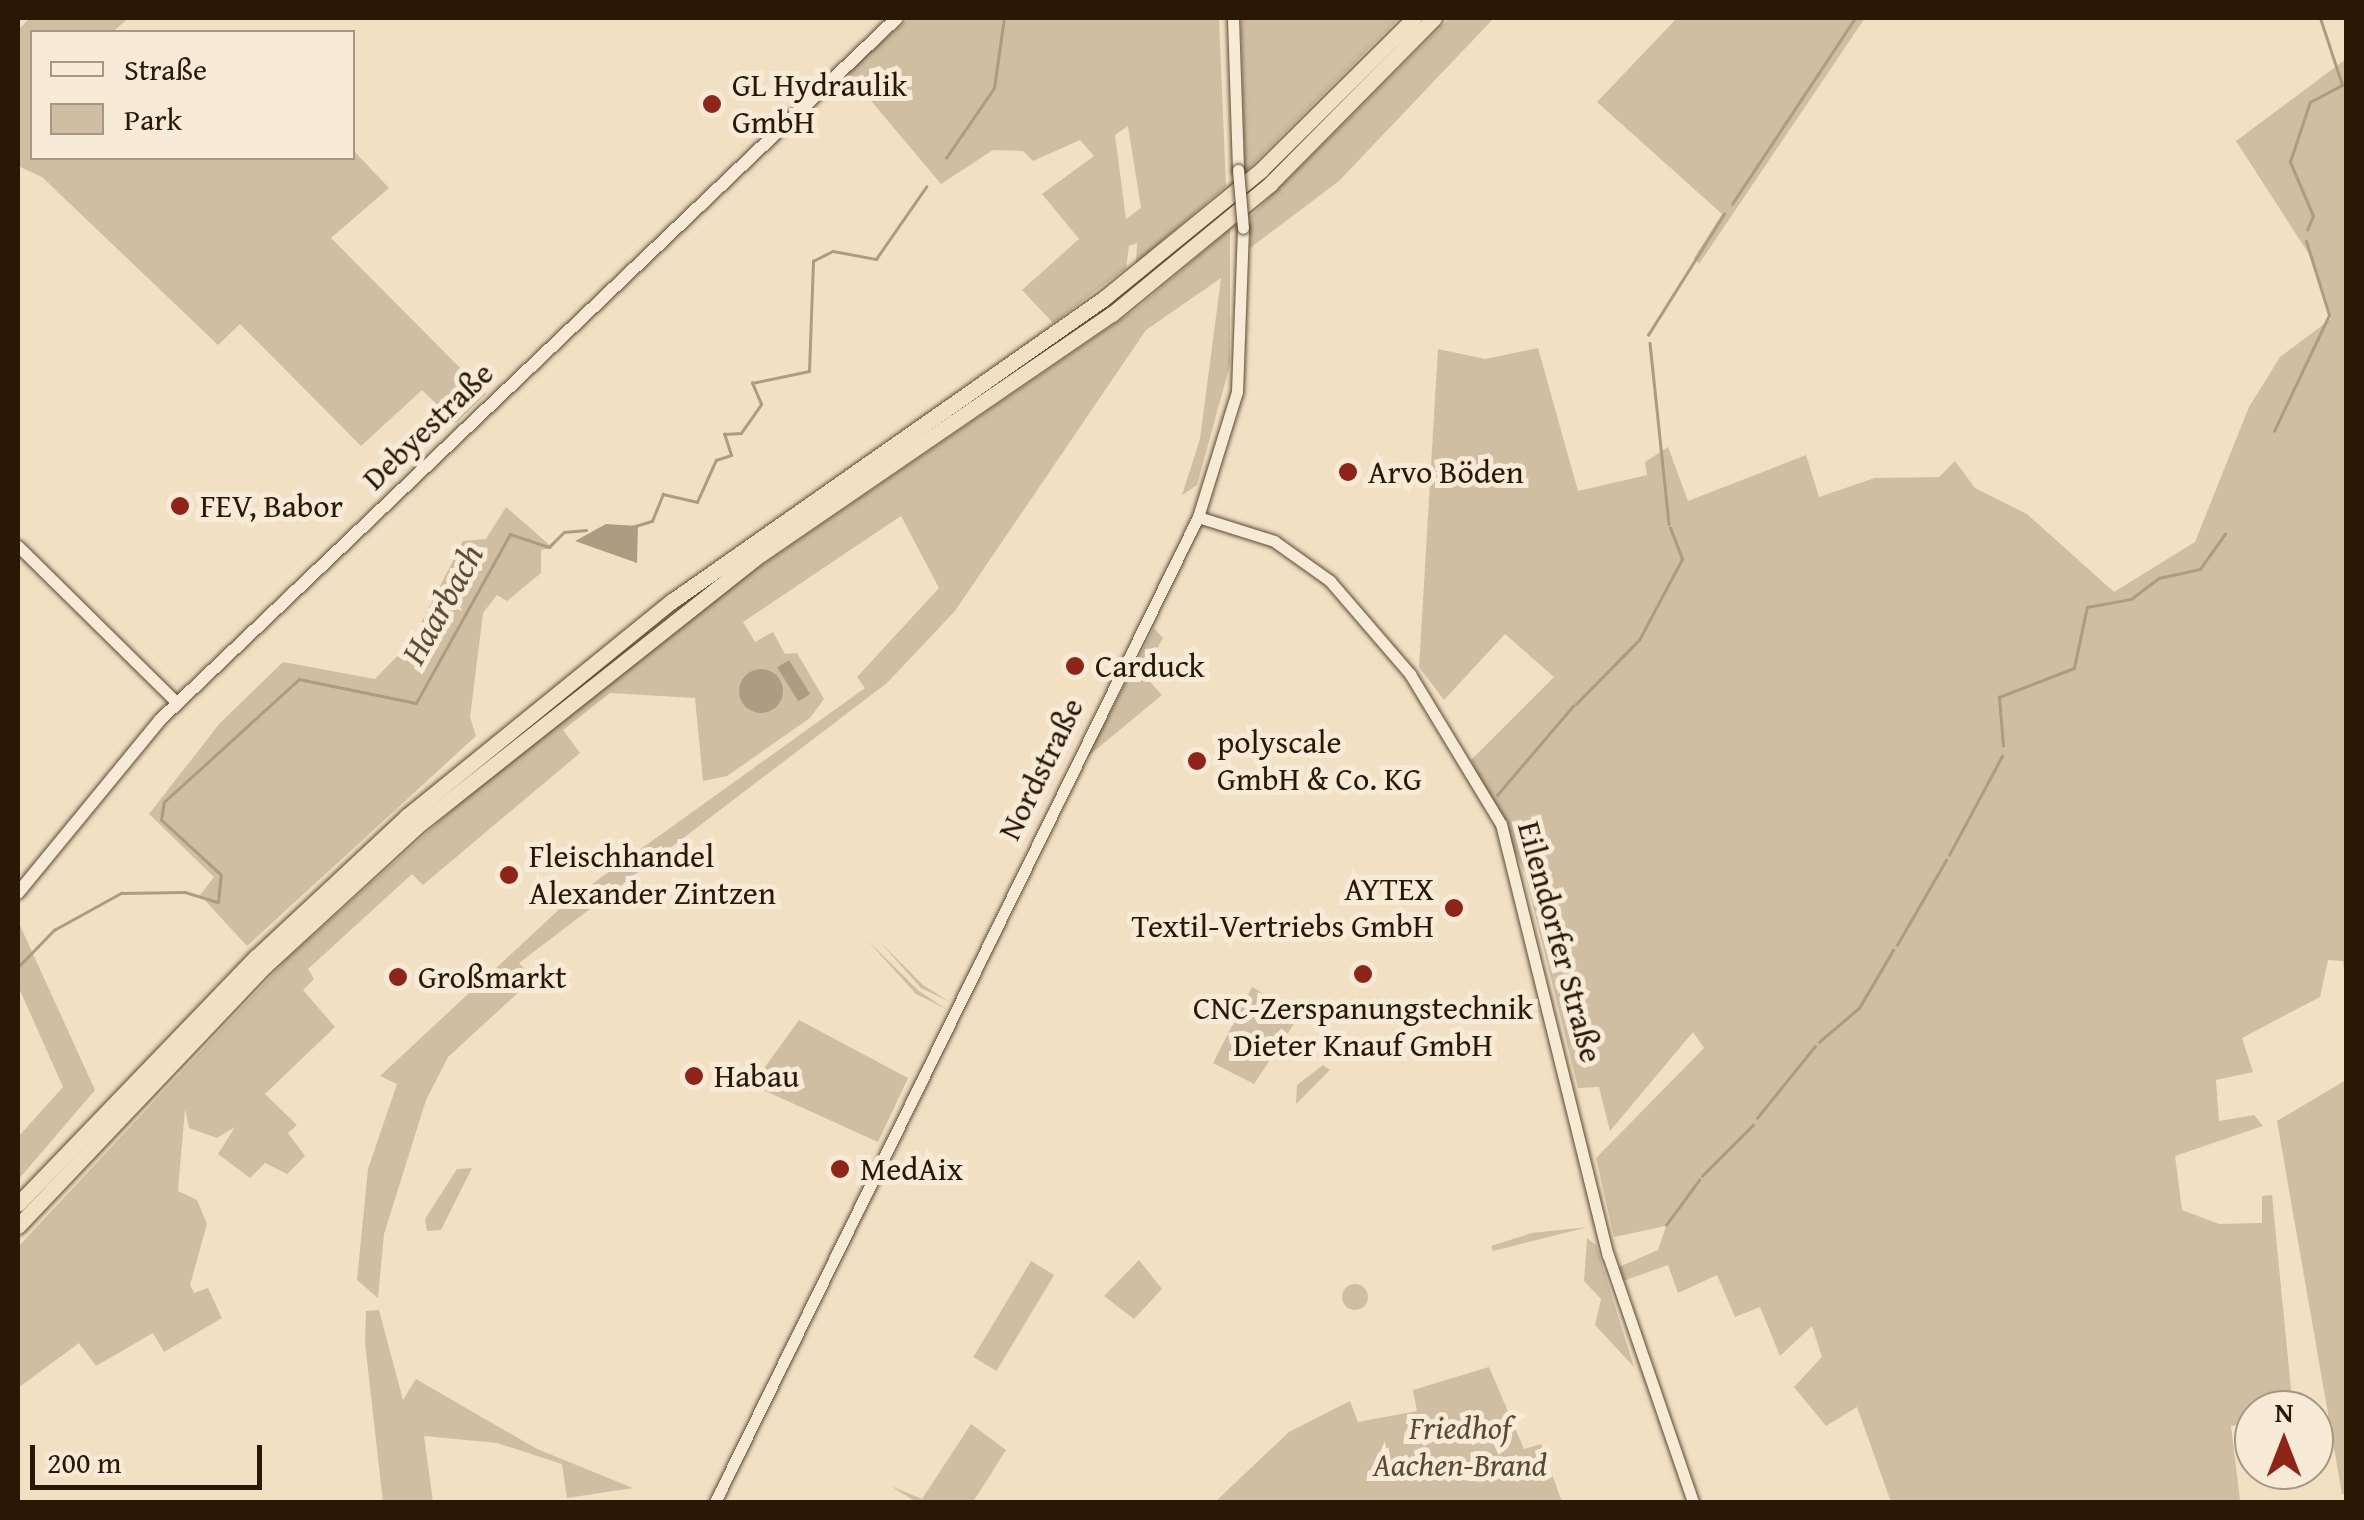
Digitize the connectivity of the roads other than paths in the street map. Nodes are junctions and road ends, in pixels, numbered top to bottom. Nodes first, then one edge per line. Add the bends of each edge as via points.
1 (897, 18) edge
2 (1233, 18) edge
3 (1414, 18) edge
4 (1434, 18) edge
5 (1198, 517) junction
6 (18, 546) edge
7 (677, 607) junction
8 (651, 627) junction
9 (177, 703) junction
10 (18, 893) edge
11 (18, 1204) edge
12 (18, 1226) edge
13 (715, 1502) edge
14 (1694, 1502) edge

1 - 9 main road, Debyestraße
2 - 5 street, Nordstraße, bridge via 1242,228 1236,392
3 - 7 highway via 1261,170 1103,300
4 - 7 highway via 1270,184 1112,314
5 - 13 street, Nordstraße
5 - 14 street, Eilendorfer Straße via 1274,540 1330,581 1410,674 1501,824 1608,1255
6 - 9 street
7 - 8 highway
8 - 11 highway via 310,906
8 - 12 highway via 416,826 266,966
9 - 10 main road, Debyestraße

